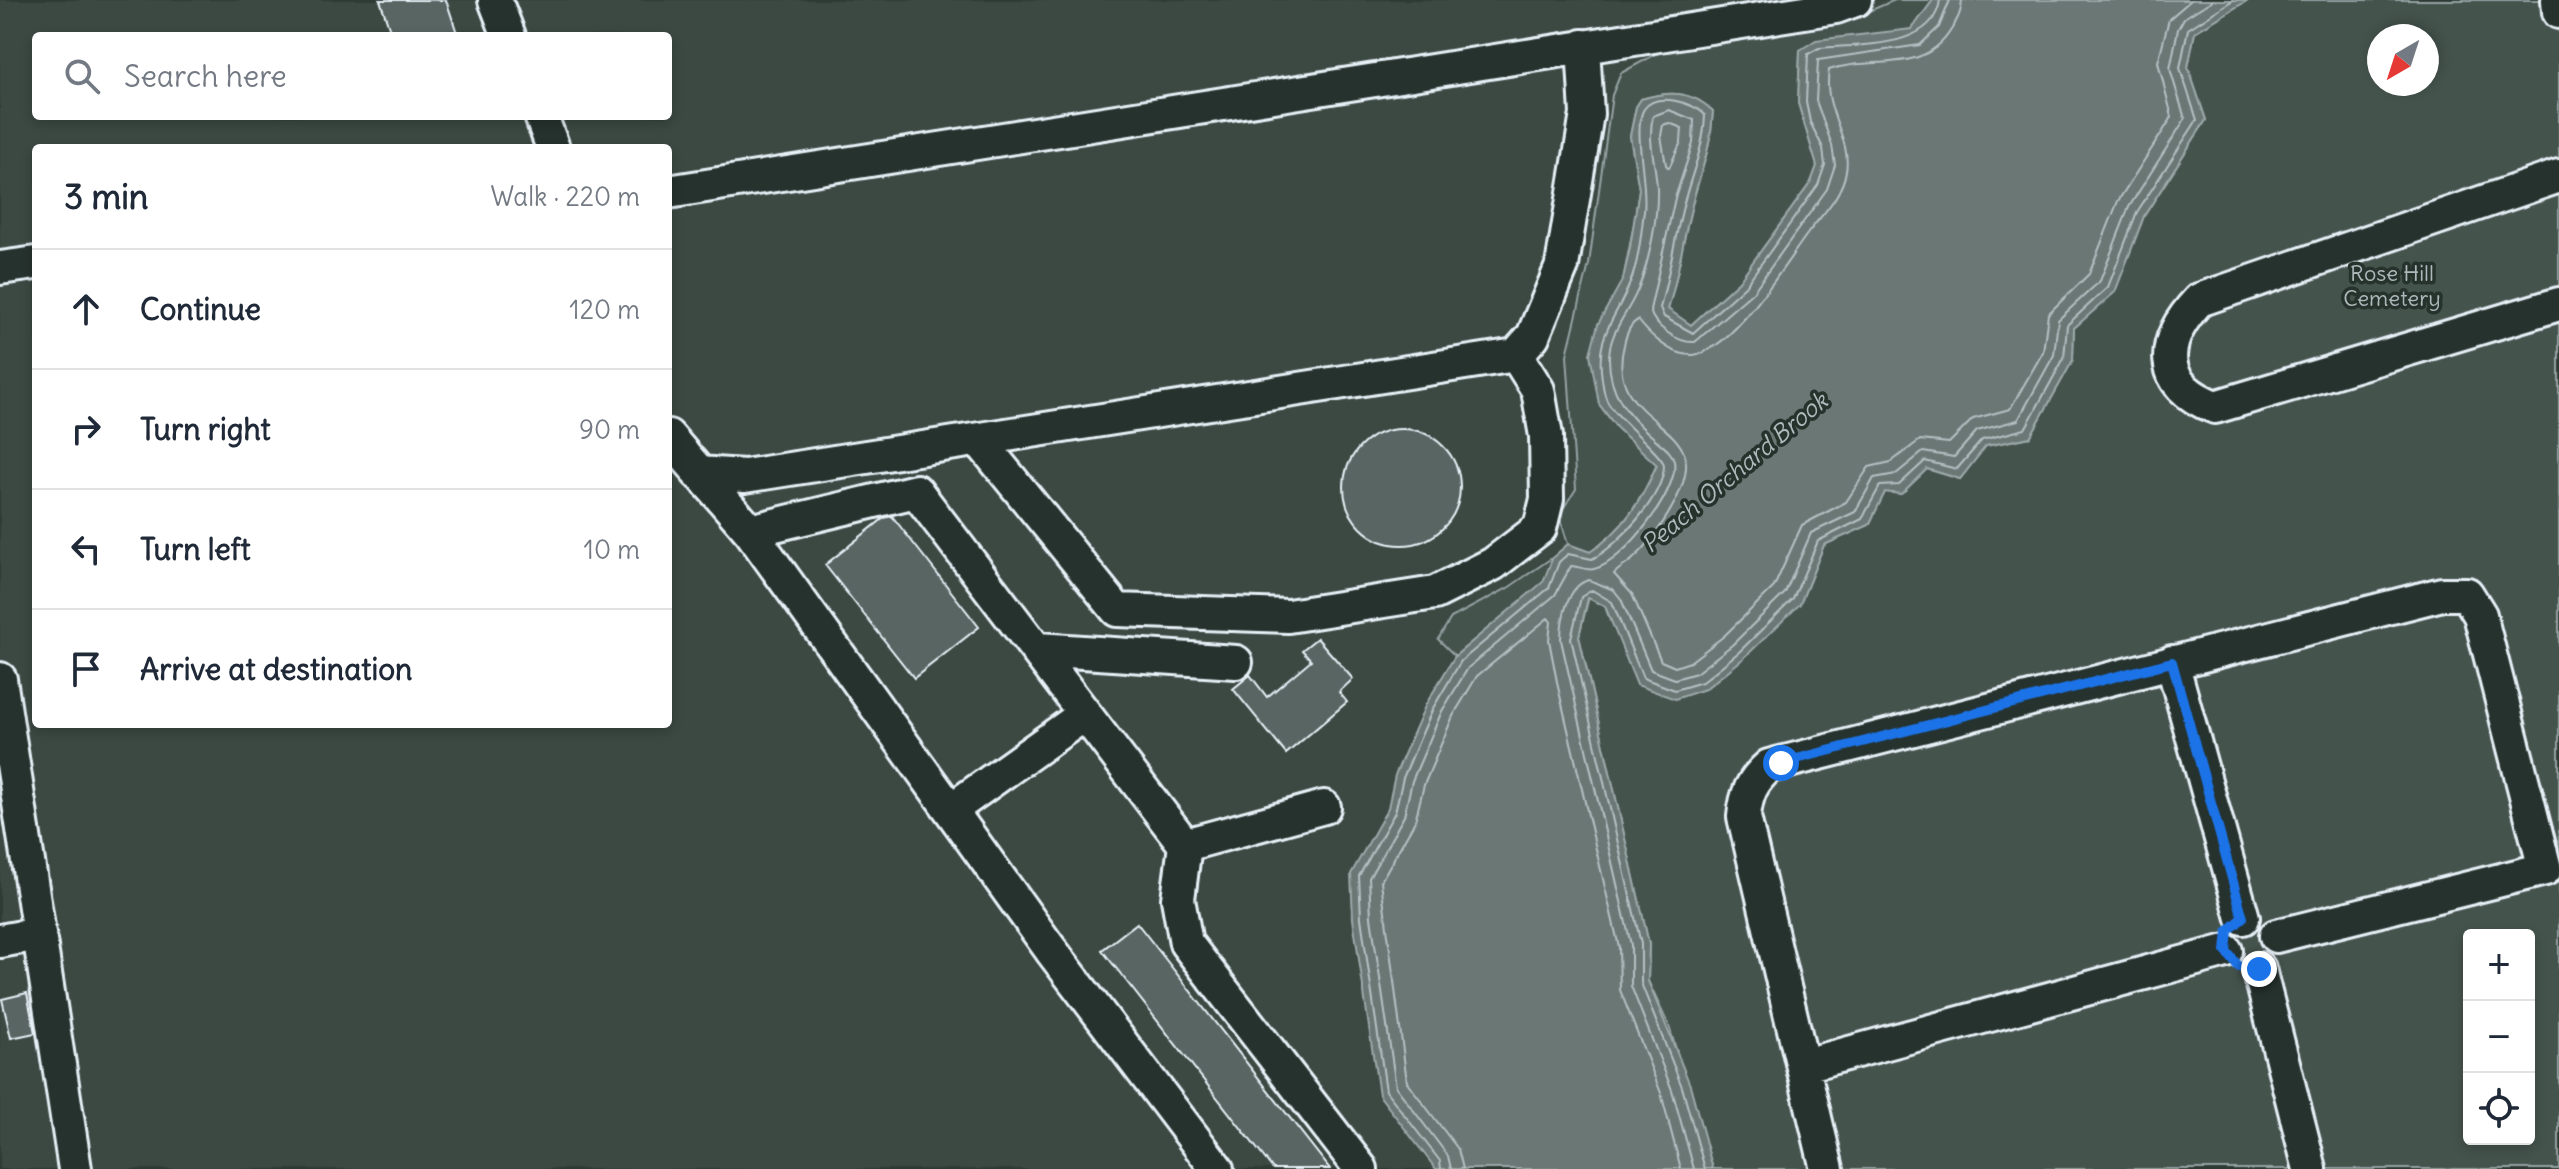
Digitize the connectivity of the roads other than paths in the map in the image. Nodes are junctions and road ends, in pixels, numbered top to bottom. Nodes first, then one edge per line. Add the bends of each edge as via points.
1 (495, 0) edge
2 (1855, 0) edge
3 (2558, 0) edge
4 (2559, 12) edge
5 (507, 32) edge
6 (1583, 46) junction
7 (542, 120) edge
8 (552, 144) edge
9 (2559, 176) edge
10 (672, 191) edge
11 (32, 264) edge
12 (0, 268) edge
13 (2559, 304) edge
14 (1516, 355) junction
15 (979, 440) junction
16 (672, 441) edge
17 (698, 473) junction
18 (750, 531) junction
19 (1037, 649) junction
20 (1236, 662) dead end
21 (2172, 662) junction
22 (0, 679) edge
23 (1085, 714) junction
24 (1324, 807) dead end
25 (952, 809) junction
26 (1185, 845) junction
27 (2243, 918) junction
28 (39, 934) junction
29 (2276, 936) junction
30 (0, 941) edge
31 (2226, 951) junction
32 (2259, 969) junction
33 (1805, 1065) junction
34 (75, 1169) edge
35 (1217, 1169) edge
36 (1361, 1169) edge
37 (1827, 1169) edge
38 (2310, 1169) edge

1 - 5 lane
2 - 6 lane
3 - 4 lane
6 - 10 lane
6 - 14 lane via 1587,114 1562,266 1533,336
7 - 8 lane
9 - 13 lane via 2199,300 2180,320 2168,355 2176,381 2194,399 2215,407
11 - 12 lane
14 - 15 lane
14 - 15 lane via 1538,390 1546,436 1547,499 1540,528 1493,564 1435,593 1358,607 1288,616 1117,610
15 - 17 lane via 745,476
16 - 17 lane
17 - 18 lane
18 - 19 lane via 916,491
18 - 25 lane
19 - 20 lane
19 - 23 lane
21 - 27 lane
21 - 29 lane via 2442,594 2467,594 2480,615 2545,869
21 - 33 lane via 1769,766 1755,778 1744,817
22 - 28 lane
23 - 25 lane
23 - 26 lane
24 - 26 lane
25 - 35 lane
26 - 36 lane via 1178,899 1186,943
27 - 29 lane via 2264,920
27 - 31 lane via 2228,931
28 - 30 lane
28 - 34 lane
29 - 32 lane via 2275,956
31 - 32 lane via 2239,967
31 - 33 lane
32 - 38 lane
33 - 37 lane

